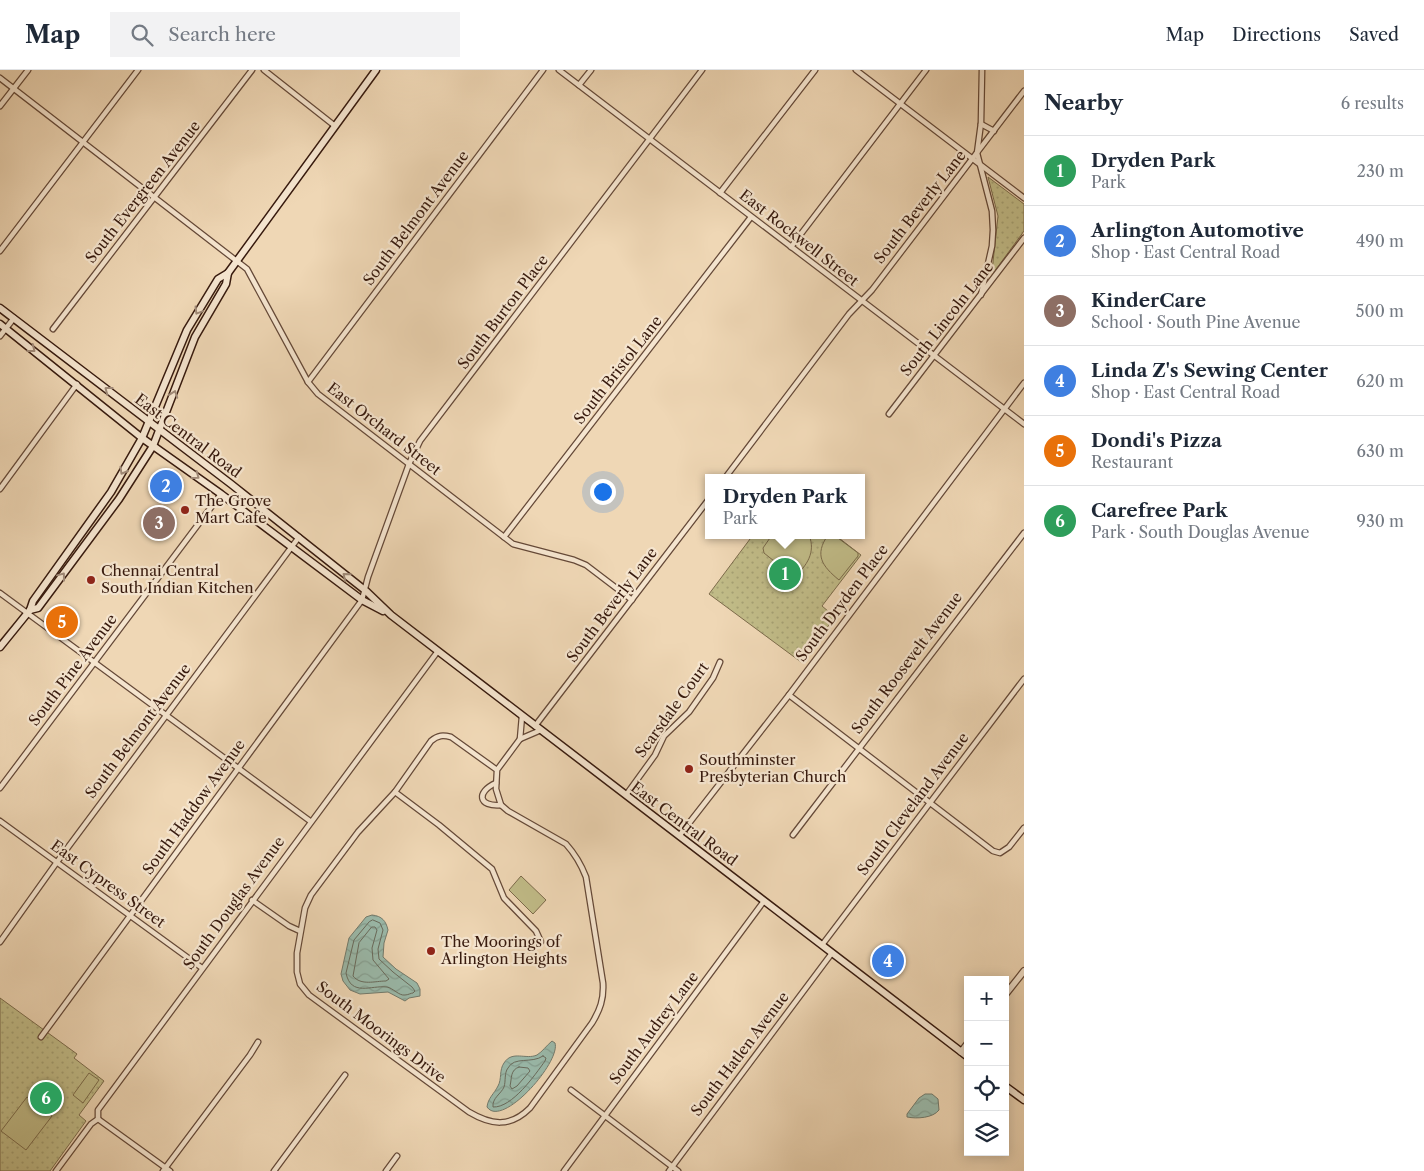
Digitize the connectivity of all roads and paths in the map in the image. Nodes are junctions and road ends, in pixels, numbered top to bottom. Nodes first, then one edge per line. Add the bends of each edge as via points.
1 (28, 70) edge
2 (138, 70) edge
3 (252, 70) edge
4 (264, 70) edge
5 (376, 70) edge
6 (543, 70) edge
7 (559, 70) edge
8 (591, 70) edge
9 (702, 70) edge
10 (815, 70) edge
11 (856, 70) edge
12 (926, 70) edge
13 (982, 70) edge
14 (0, 78) edge
15 (579, 85) junction
16 (14, 89) junction
17 (1024, 92) edge
18 (901, 104) junction
19 (0, 106) edge
20 (981, 124) junction
21 (335, 126) junction
22 (994, 130) junction
23 (650, 139) junction
24 (83, 142) junction
25 (977, 153) junction
26 (973, 159) junction
27 (980, 164) junction
28 (720, 193) junction
29 (155, 197) junction
30 (1024, 198) edge
31 (751, 217) junction
32 (1024, 238) edge
33 (791, 248) junction
34 (0, 251) edge
35 (236, 261) junction
36 (228, 273) junction
37 (981, 295) junction
38 (0, 302) edge
39 (861, 302) junction
40 (0, 308) edge
41 (14, 318) junction
42 (3, 327) edge
43 (53, 329) dead end
44 (0, 336) edge
45 (934, 357) junction
46 (308, 382) junction
47 (1024, 383) edge
48 (76, 384) junction
49 (1004, 409) junction
50 (889, 414) dead end
51 (149, 421) junction
52 (1024, 424) edge
53 (160, 430) junction
54 (142, 438) junction
55 (154, 446) junction
56 (409, 464) junction
57 (728, 474) edge
58 (0, 489) edge
59 (221, 494) junction
60 (705, 504) edge
61 (1024, 533) edge
62 (299, 537) junction
63 (504, 537) junction
64 (292, 547) junction
65 (366, 591) junction
66 (0, 593) edge
67 (362, 600) junction
68 (632, 600) junction
69 (28, 612) junction
70 (391, 615) junction
71 (0, 647) edge
72 (438, 651) junction
73 (720, 662) dead end
74 (94, 663) junction
75 (1024, 679) edge
76 (789, 695) junction
77 (166, 716) junction
78 (522, 716) junction
79 (538, 728) junction
80 (520, 739) junction
81 (858, 748) junction
82 (238, 768) junction
83 (497, 770) junction
84 (496, 784) junction
85 (0, 788) edge
86 (395, 792) junction
87 (626, 795) junction
88 (929, 803) junction
89 (501, 805) junction
90 (0, 821) edge
91 (310, 821) junction
92 (1024, 828) edge
93 (793, 835) dead end
94 (679, 836) junction
95 (57, 862) junction
96 (252, 900) junction
97 (764, 901) junction
98 (131, 916) junction
99 (300, 930) junction
100 (0, 942) edge
101 (541, 942) dead end
102 (822, 945) junction
103 (832, 953) junction
104 (202, 968) junction
105 (1024, 971) edge
106 (1009, 990) edge
107 (41, 1037) dead end
108 (258, 1042) dead end
109 (964, 1049) edge
110 (961, 1052) junction
111 (964, 1054) edge
112 (345, 1075) dead end
113 (1009, 1089) edge
114 (572, 1090) dead end
115 (1024, 1100) edge
116 (605, 1116) junction
117 (98, 1119) junction
118 (397, 1156) dead end
119 (672, 1166) junction
120 (166, 1170) edge
121 (56, 1171) edge
122 (274, 1171) edge
123 (386, 1171) edge
124 (564, 1171) edge
125 (669, 1171) edge
126 (678, 1171) edge

1 - 16 street
2 - 24 street
3 - 29 street, South Evergreen Avenue
4 - 21 street
5 - 21 main road
6 - 46 street, South Belmont Avenue
7 - 15 street, East Rockwell Street
8 - 15 street
9 - 23 street, South Burton Place
10 - 28 street
11 - 18 street
12 - 18 street
13 - 20 street
14 - 16 street, East Orchard Street
15 - 23 street, East Rockwell Street
16 - 19 street
16 - 24 street, East Orchard Street
17 - 22 street, South Beverly Lane
18 - 26 street
18 - 33 street
20 - 22 street
20 - 25 street
21 - 35 main road
22 - 25 street, South Beverly Lane
23 - 28 street, East Rockwell Street
23 - 56 street, South Burton Place via 420,441
24 - 29 street, East Orchard Street
24 - 34 street
25 - 26 street, South Beverly Lane
25 - 27 street
26 - 27 street
26 - 39 street, South Beverly Lane
27 - 30 street
27 - 37 street via 992,211 993,230
28 - 31 street, East Rockwell Street
29 - 35 street, East Orchard Street
29 - 43 street, South Evergreen Avenue
31 - 33 street, East Rockwell Street
31 - 63 street, South Bristol Lane
32 - 37 street, South Lincoln Lane
33 - 39 street, East Rockwell Street
35 - 36 main road
35 - 46 street, East Orchard Street via 246,269
36 -> 51 main road via 218,279 187,330
53 -> 36 main road via 195,337 226,284
37 - 45 street, South Lincoln Lane
38 - 41 main road
39 - 45 street, East Rockwell Street
39 - 57 street, South Beverly Lane
40 - 41 main road
41 - 42 street
51 -> 41 main road, East Central Road
42 - 44 street
42 -> 48 main road, East Central Road
45 - 49 street, East Rockwell Street
45 - 50 street, South Lincoln Lane
46 - 56 street, East Orchard Street via 318,394
47 - 49 street, South Dryden Place
48 - 54 main road, East Central Road
48 - 58 street
49 - 52 street, East Rockwell Street
49 - 76 street, South Dryden Place
51 - 53 main road, East Central Road
51 - 54 main road
53 - 55 main road
53 - 62 main road, East Central Road
54 - 55 main road, East Central Road
54 -> 69 main road via 111,492 32,601
55 -> 59 main road, East Central Road
69 -> 55 main road via 38,608 123,494
56 - 63 street, East Orchard Street
56 - 65 street, South Burton Place via 368,577
59 - 64 main road, East Central Road
59 - 74 street, South Pine Avenue
60 - 68 street, South Beverly Lane
61 - 81 street, South Roosevelt Avenue
62 - 64 street, South Belmont Avenue
65 -> 62 main road, East Central Road
63 - 68 street, East Orchard Street via 521,547 574,560
64 - 67 main road, East Central Road
64 - 77 street, South Belmont Avenue
65 - 67 street, South Haddow Avenue
65 - 70 main road, East Central Road
66 - 69 street
67 - 70 main road, East Central Road
67 - 82 street, South Haddow Avenue
68 - 79 street, South Beverly Lane
69 - 71 main road
69 - 74 street
70 - 72 main road, East Central Road
72 - 78 main road, East Central Road
72 - 91 street, South Douglas Avenue
73 - 87 street, Scarsdale Court via 718,670 689,712 664,736 656,755
74 - 77 street
74 - 85 street, South Pine Avenue
75 - 88 street, South Cleveland Avenue
76 - 81 street
76 - 94 street, South Dryden Place
77 - 82 street
77 - 95 street, South Belmont Avenue
78 - 79 main road, East Central Road
78 - 80 street
79 - 80 street
79 - 87 main road, East Central Road
80 - 83 street
81 - 88 street
81 - 93 street, South Roosevelt Avenue
82 - 91 street
82 - 98 street, South Haddow Avenue
83 - 84 street
83 - 86 street, South Moorings Drive via 451,737 443,735 436,737 424,750
84 - 89 street
84 - 89 street, South Moorings Drive via 488,787 482,797 490,806
86 - 99 street, South Moorings Drive via 358,832 310,895
86 - 101 street via 439,824 492,870 504,898 536,931
87 - 94 main road, East Central Road
88 - 92 street via 1000,853 1010,847
88 - 102 street, South Cleveland Avenue
89 - 99 street, South Moorings Drive via 559,839 583,868 603,983 601,1008 592,1023 521,1117 506,1122 488,1122 469,1112 309,995 296,972
90 - 95 street, East Cypress Street
91 - 96 street, South Douglas Avenue
94 - 97 main road, East Central Road
95 - 98 street, East Cypress Street
95 - 100 street, South Belmont Avenue
96 - 99 street
96 - 104 street, South Douglas Avenue
97 - 102 main road, East Central Road
97 - 116 street, South Audrey Lane
98 - 104 street, East Cypress Street
98 - 107 street, South Haddow Avenue
102 - 103 main road, East Central Road
103 - 110 main road, East Central Road
103 - 119 street, South Hatlen Avenue
104 - 117 street, South Douglas Avenue via 98,1110
105 - 106 street
108 - 120 street
109 - 110 street
110 - 111 main road, East Central Road
112 - 122 street
113 - 115 main road
114 - 116 street
116 - 119 street
116 - 124 street, South Audrey Lane
117 - 120 street
117 - 121 street, South Douglas Avenue
118 - 123 street
119 - 125 street, South Hatlen Avenue
119 - 126 street

